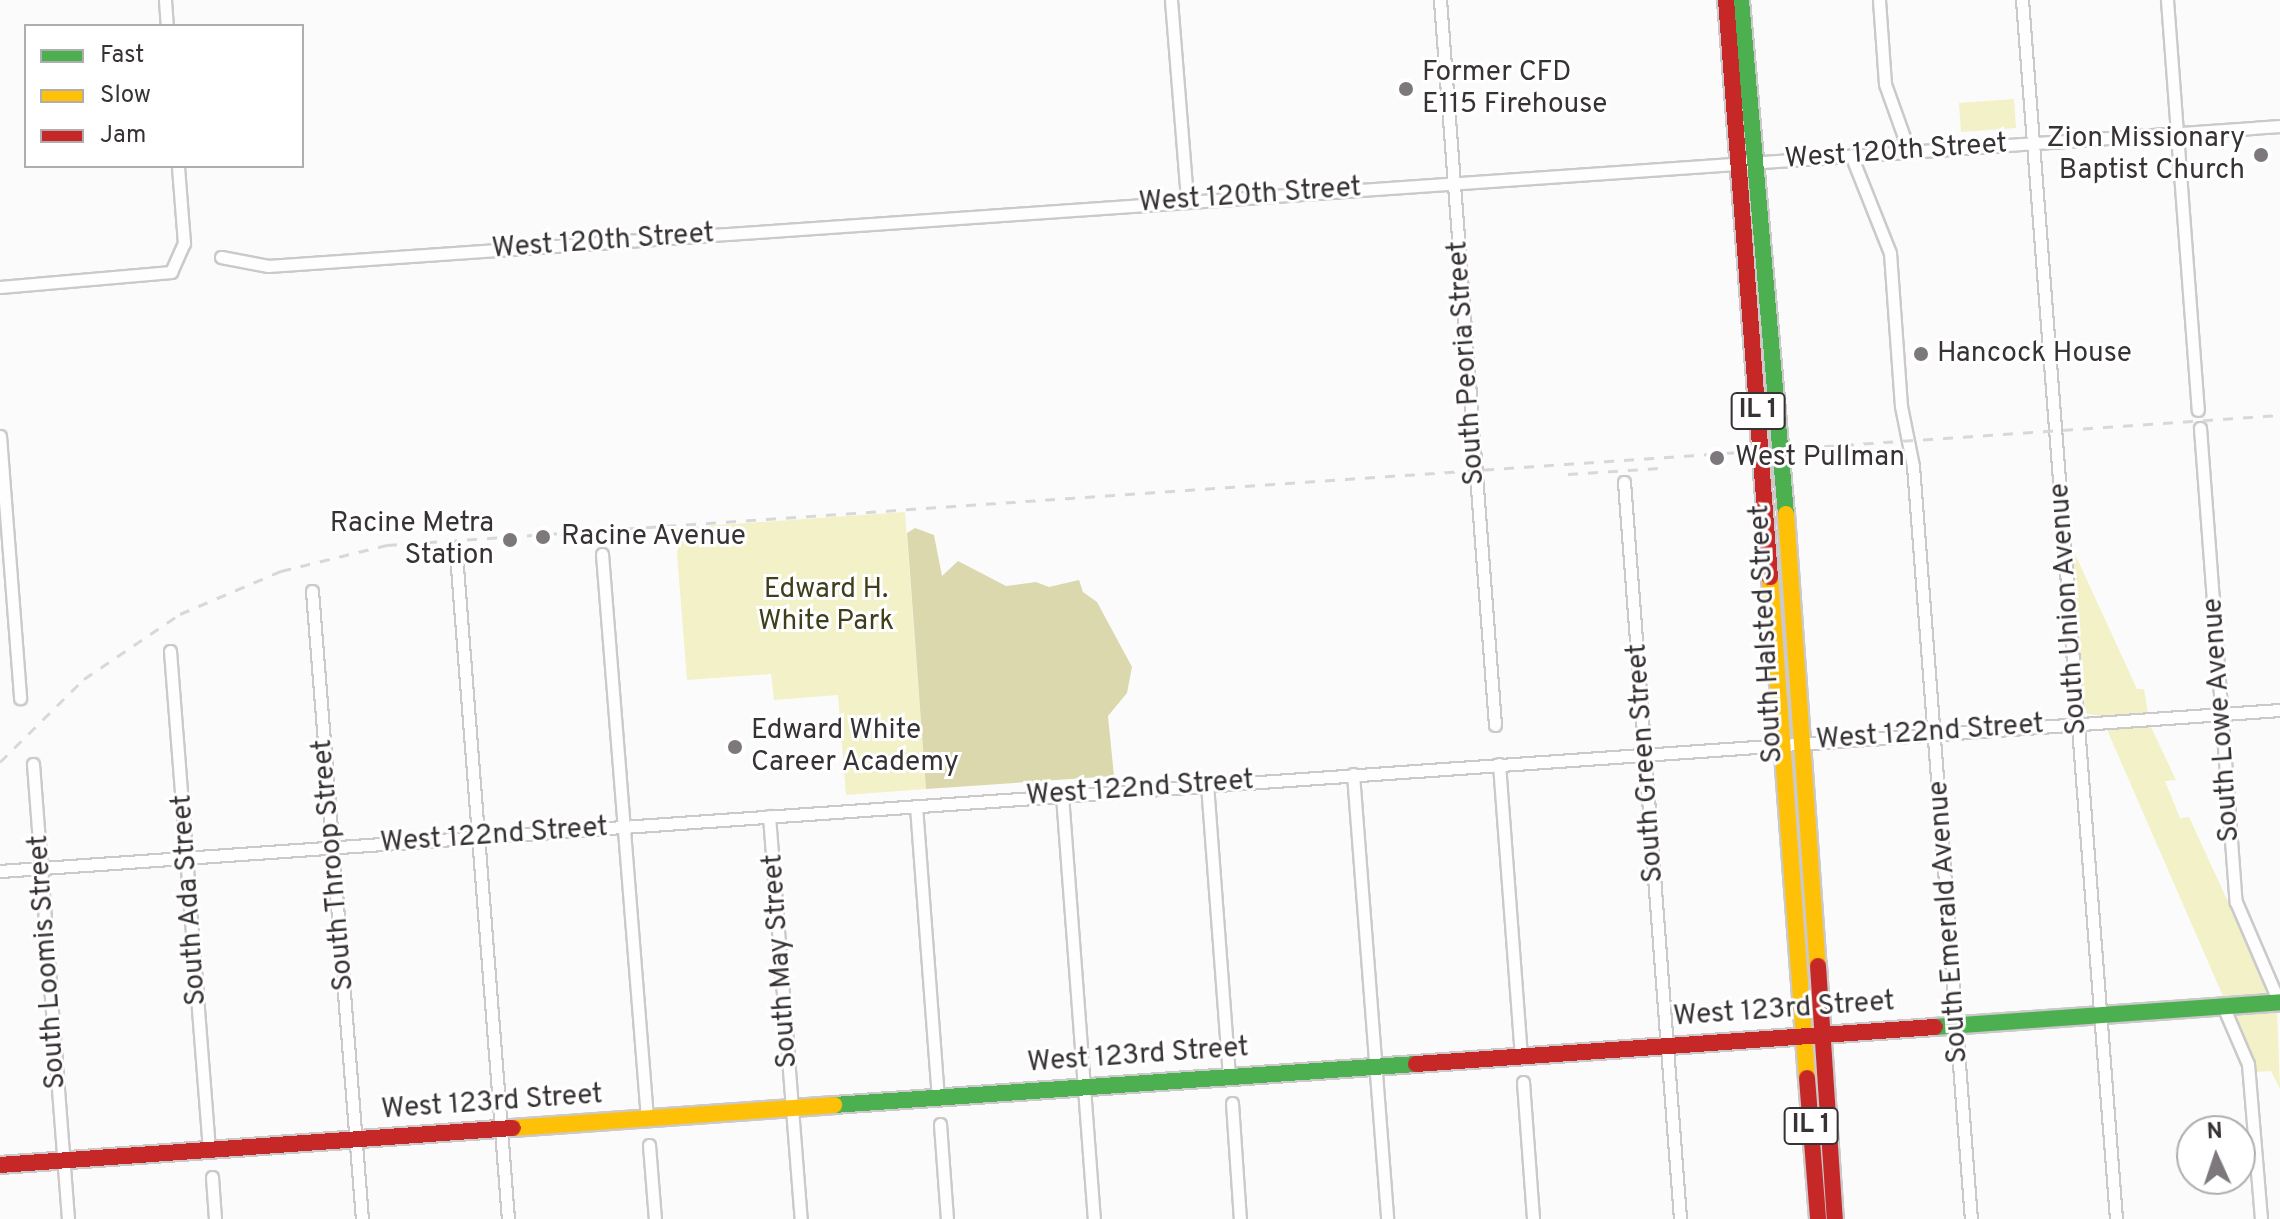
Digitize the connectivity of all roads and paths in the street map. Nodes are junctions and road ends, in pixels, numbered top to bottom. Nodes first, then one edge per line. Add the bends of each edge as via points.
1 (165, 0) edge
2 (1171, 0) edge
3 (1440, 0) edge
4 (1726, 0) edge
5 (1741, 0) edge
6 (1879, 0) edge
7 (2022, 0) edge
8 (2167, 0) edge
9 (167, 24) edge
10 (2280, 126) edge
11 (2177, 133) junction
12 (2033, 142) junction
13 (1909, 151) junction
14 (1851, 155) junction
15 (1746, 162) junction
16 (178, 168) edge
17 (1454, 181) junction
18 (1187, 200) junction
19 (221, 257) dead end
20 (0, 287) edge
21 (2198, 410) dead end
22 (2200, 428) dead end
23 (0, 436) edge
24 (1624, 482) dead end
25 (602, 554) dead end
26 (457, 567) dead end
27 (5, 577) edge
28 (312, 591) dead end
29 (170, 651) dead end
30 (20, 698) dead end
31 (2280, 710) edge
32 (2222, 714) junction
33 (2078, 723) junction
34 (1495, 725) dead end
35 (1934, 733) junction
36 (1804, 742) junction
37 (1784, 743) junction
38 (1645, 753) junction
39 (33, 764) dead end
40 (1499, 764) junction
41 (1353, 774) junction
42 (1207, 784) junction
43 (1062, 795) junction
44 (916, 806) junction
45 (769, 816) junction
46 (624, 826) junction
47 (478, 837) junction
48 (332, 847) junction
49 (186, 858) junction
50 (41, 868) junction
51 (0, 871) edge
52 (2280, 1002) edge
53 (2223, 1006) junction
54 (2100, 1014) junction
55 (1956, 1024) junction
56 (1813, 1033) junction
57 (1667, 1044) junction
58 (1521, 1054) junction
59 (1375, 1065) junction
60 (1229, 1076) junction
61 (1523, 1082) dead end
62 (1083, 1086) junction
63 (938, 1096) junction
64 (1232, 1103) dead end
65 (792, 1107) junction
66 (647, 1118) junction
67 (940, 1124) dead end
68 (500, 1128) junction
69 (356, 1139) junction
70 (649, 1145) dead end
71 (209, 1150) junction
72 (64, 1160) junction
73 (0, 1165) edge
74 (212, 1177) dead end
75 (68, 1219) edge
76 (215, 1219) edge
77 (362, 1219) edge
78 (508, 1219) edge
79 (655, 1219) edge
80 (801, 1219) edge
81 (947, 1219) edge
82 (1094, 1219) edge
83 (1240, 1219) edge
84 (1387, 1219) edge
85 (1533, 1219) edge
86 (1680, 1219) edge
87 (1818, 1219) edge
88 (1835, 1219) edge
89 (1971, 1219) edge
90 (2116, 1219) edge
91 (2261, 1219) edge

1 - 9 street
2 - 18 street
3 - 17 street, South Peoria Street
4 - 15 main road, South Halsted Street / IL 1
5 - 15 main road, South Halsted Street / IL 1
6 - 13 street via 1885,84
7 - 12 street, South Union Avenue
8 - 11 street
10 - 11 street, West 120th Street
11 - 12 street, West 120th Street
11 - 21 street
12 - 13 street, West 120th Street
12 - 33 street, South Union Avenue
13 - 14 street, West 120th Street
14 - 15 street, West 120th Street
14 - 35 street, South Emerald Avenue via 1890,253
15 - 17 street, West 120th Street
15 - 36 main road, South Halsted Street / IL 1 via 1763,220
15 - 37 main road, South Halsted Street / IL 1
16 - 20 street via 183,253 177,268 163,274
17 - 18 street, West 120th Street
17 - 34 street, South Peoria Street
18 - 19 street, West 120th Street via 268,266
22 - 32 street, South Lowe Avenue
23 - 27 street
24 - 38 street, South Green Street
25 - 46 street
26 - 47 street
27 - 30 street
28 - 48 street, South Throop Street
29 - 49 street, South Ada Street
31 - 32 street, West 122nd Street
32 - 33 street, West 122nd Street
32 - 52 street, South Lowe Avenue via 2236,902
33 - 35 street, West 122nd Street
33 - 54 street, South Union Avenue
35 - 36 street, West 122nd Street
35 - 55 street, South Emerald Avenue
36 - 37 street, West 122nd Street
36 - 56 main road, South Halsted Street / IL 1 via 1799,753
37 - 38 street, West 122nd Street
37 - 56 main road, South Halsted Street / IL 1
38 - 40 street, West 122nd Street
38 - 57 street, South Green Street
39 - 50 street, South Loomis Street
40 - 41 street, West 122nd Street
40 - 58 street
41 - 42 street, West 122nd Street
41 - 59 street
42 - 43 street, West 122nd Street
42 - 60 street
43 - 44 street, West 122nd Street
43 - 62 street
44 - 45 street, West 122nd Street
44 - 63 street
45 - 46 street, West 122nd Street
45 - 65 street, South May Street
46 - 47 street, West 122nd Street
46 - 66 street
47 - 48 street, West 122nd Street
47 - 68 street
48 - 49 street, West 122nd Street
48 - 69 street, South Throop Street
49 - 50 street, West 122nd Street
49 - 71 street, South Ada Street
50 - 51 street, West 122nd Street
50 - 72 street, South Loomis Street
52 - 53 main road, West 123rd Street
53 - 54 main road, West 123rd Street
53 - 91 street via 2248,1064
54 - 55 main road, West 123rd Street
54 - 90 street, South Union Avenue
55 - 56 main road, West 123rd Street
55 - 89 street, South Emerald Avenue
56 - 57 main road, West 123rd Street
56 - 87 main road, South Halsted Street / IL 1
56 - 88 main road, South Halsted Street / IL 1
57 - 58 main road, West 123rd Street
57 - 86 street, South Green Street
58 - 59 main road, West 123rd Street
59 - 60 main road, West 123rd Street
59 - 84 street
60 - 62 main road, West 123rd Street
61 - 85 street
62 - 63 main road, West 123rd Street
62 - 82 street
63 - 65 main road, West 123rd Street
64 - 83 street
65 - 66 main road, West 123rd Street
65 - 80 street, South May Street
66 - 68 main road, West 123rd Street
67 - 81 street
68 - 69 main road, West 123rd Street
68 - 78 street
69 - 71 main road, West 123rd Street
69 - 77 street, South Throop Street
70 - 79 street
71 - 72 main road, West 123rd Street
72 - 73 main road, West 123rd Street
72 - 75 street, South Loomis Street
74 - 76 street

